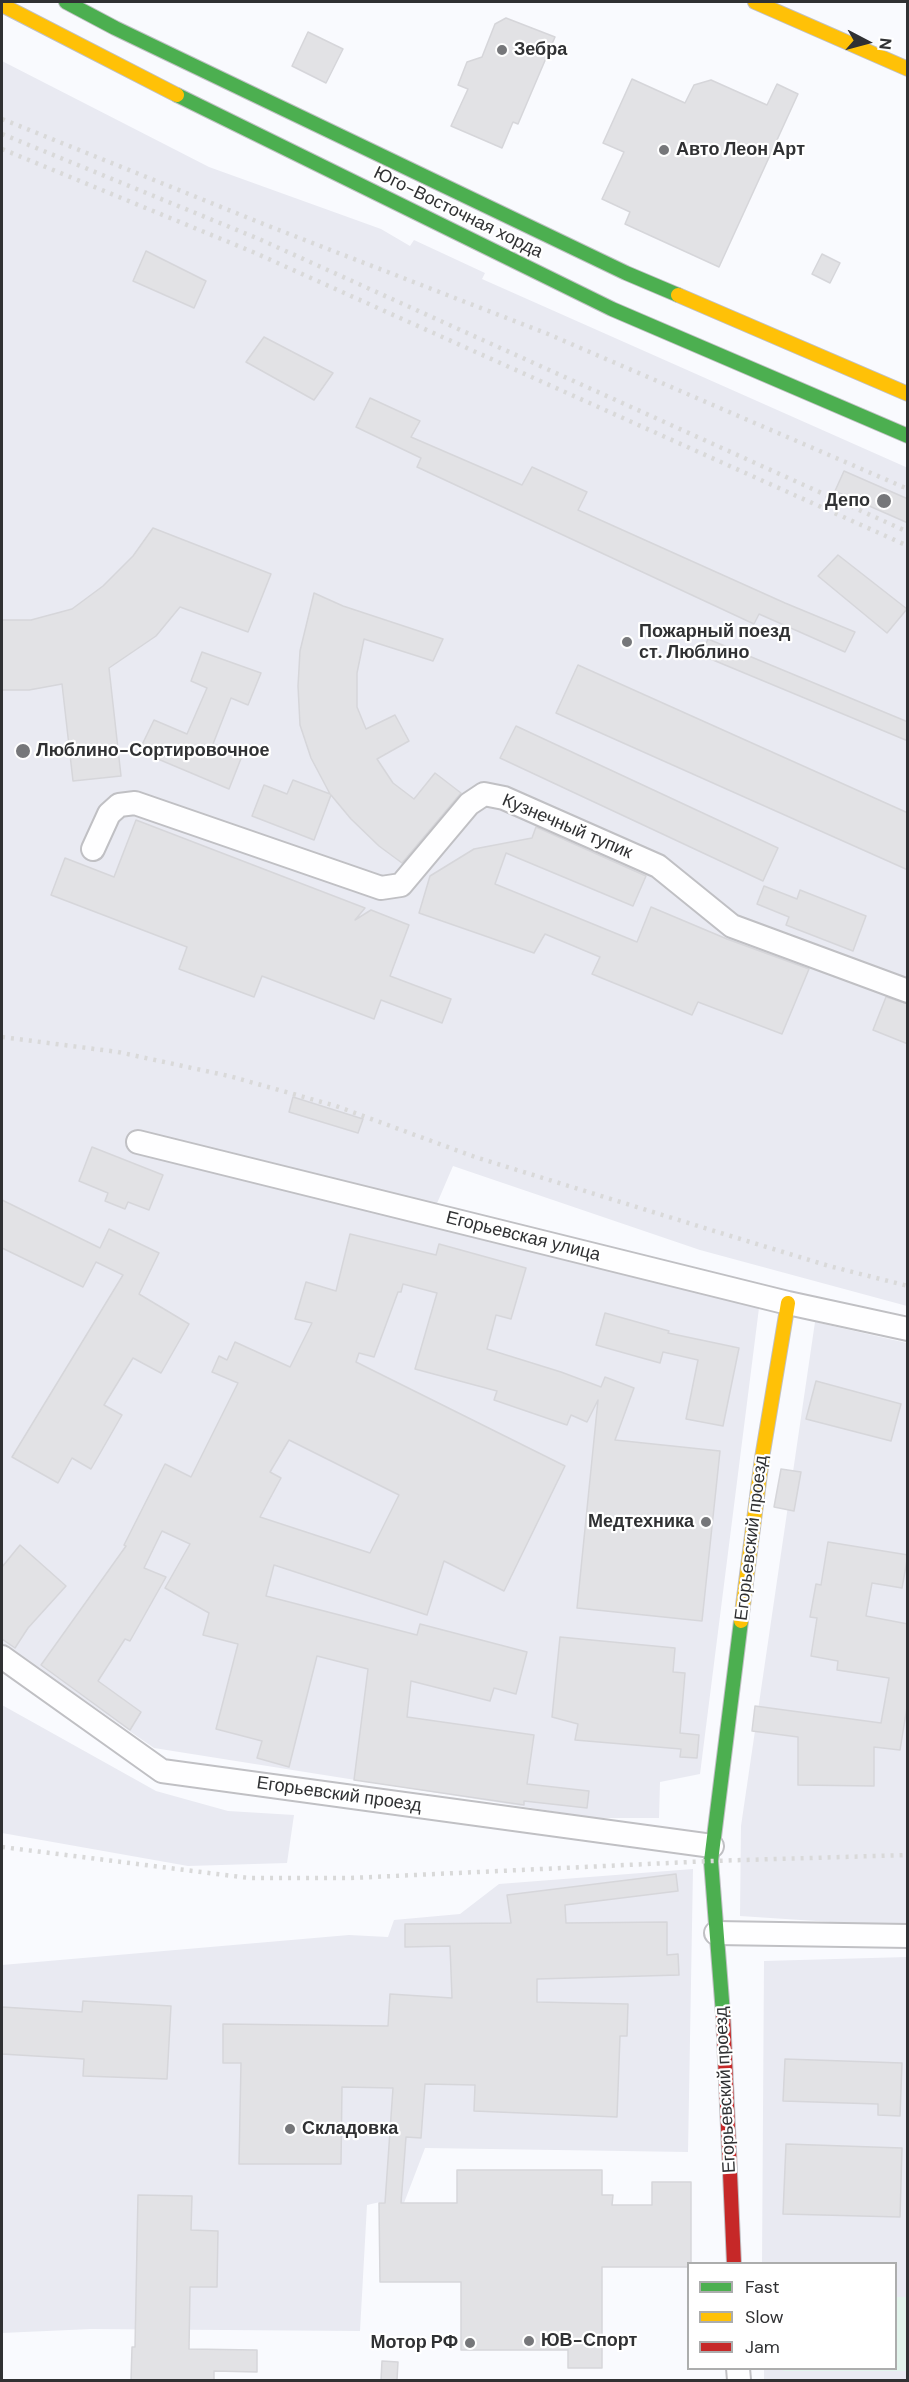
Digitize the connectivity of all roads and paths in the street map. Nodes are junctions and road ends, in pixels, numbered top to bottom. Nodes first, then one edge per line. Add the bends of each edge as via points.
1 (66, 2) edge
2 (755, 2) edge
3 (2, 5) edge
4 (908, 69) edge
5 (908, 394) edge
6 (908, 436) edge
7 (93, 849) dead end
8 (908, 991) edge
9 (138, 1142) dead end
10 (788, 1303) junction
11 (908, 1329) edge
12 (2, 1657) edge
13 (712, 1846) junction
14 (716, 1933) junction
15 (908, 1936) edge
16 (734, 2262) edge

1 - 5 main road, Юго-Восточная хорда via 626,273
2 - 4 main road
3 - 6 main road, Юго-Восточная хорда via 612,309
7 - 8 street, Кузнечный тупик via 109,814 119,805 135,803 381,888 401,885 469,804 484,794 504,798 658,866 732,926
9 - 10 street, Егорьевская улица
10 - 11 street, Егорьевская улица
10 - 13 main road, Егорьевский проезд via 762,1458
12 - 13 street, Егорьевский проезд via 162,1771
13 - 14 main road, Егорьевский проезд
14 - 15 street
14 - 16 main road, Егорьевский проезд via 723,2005

